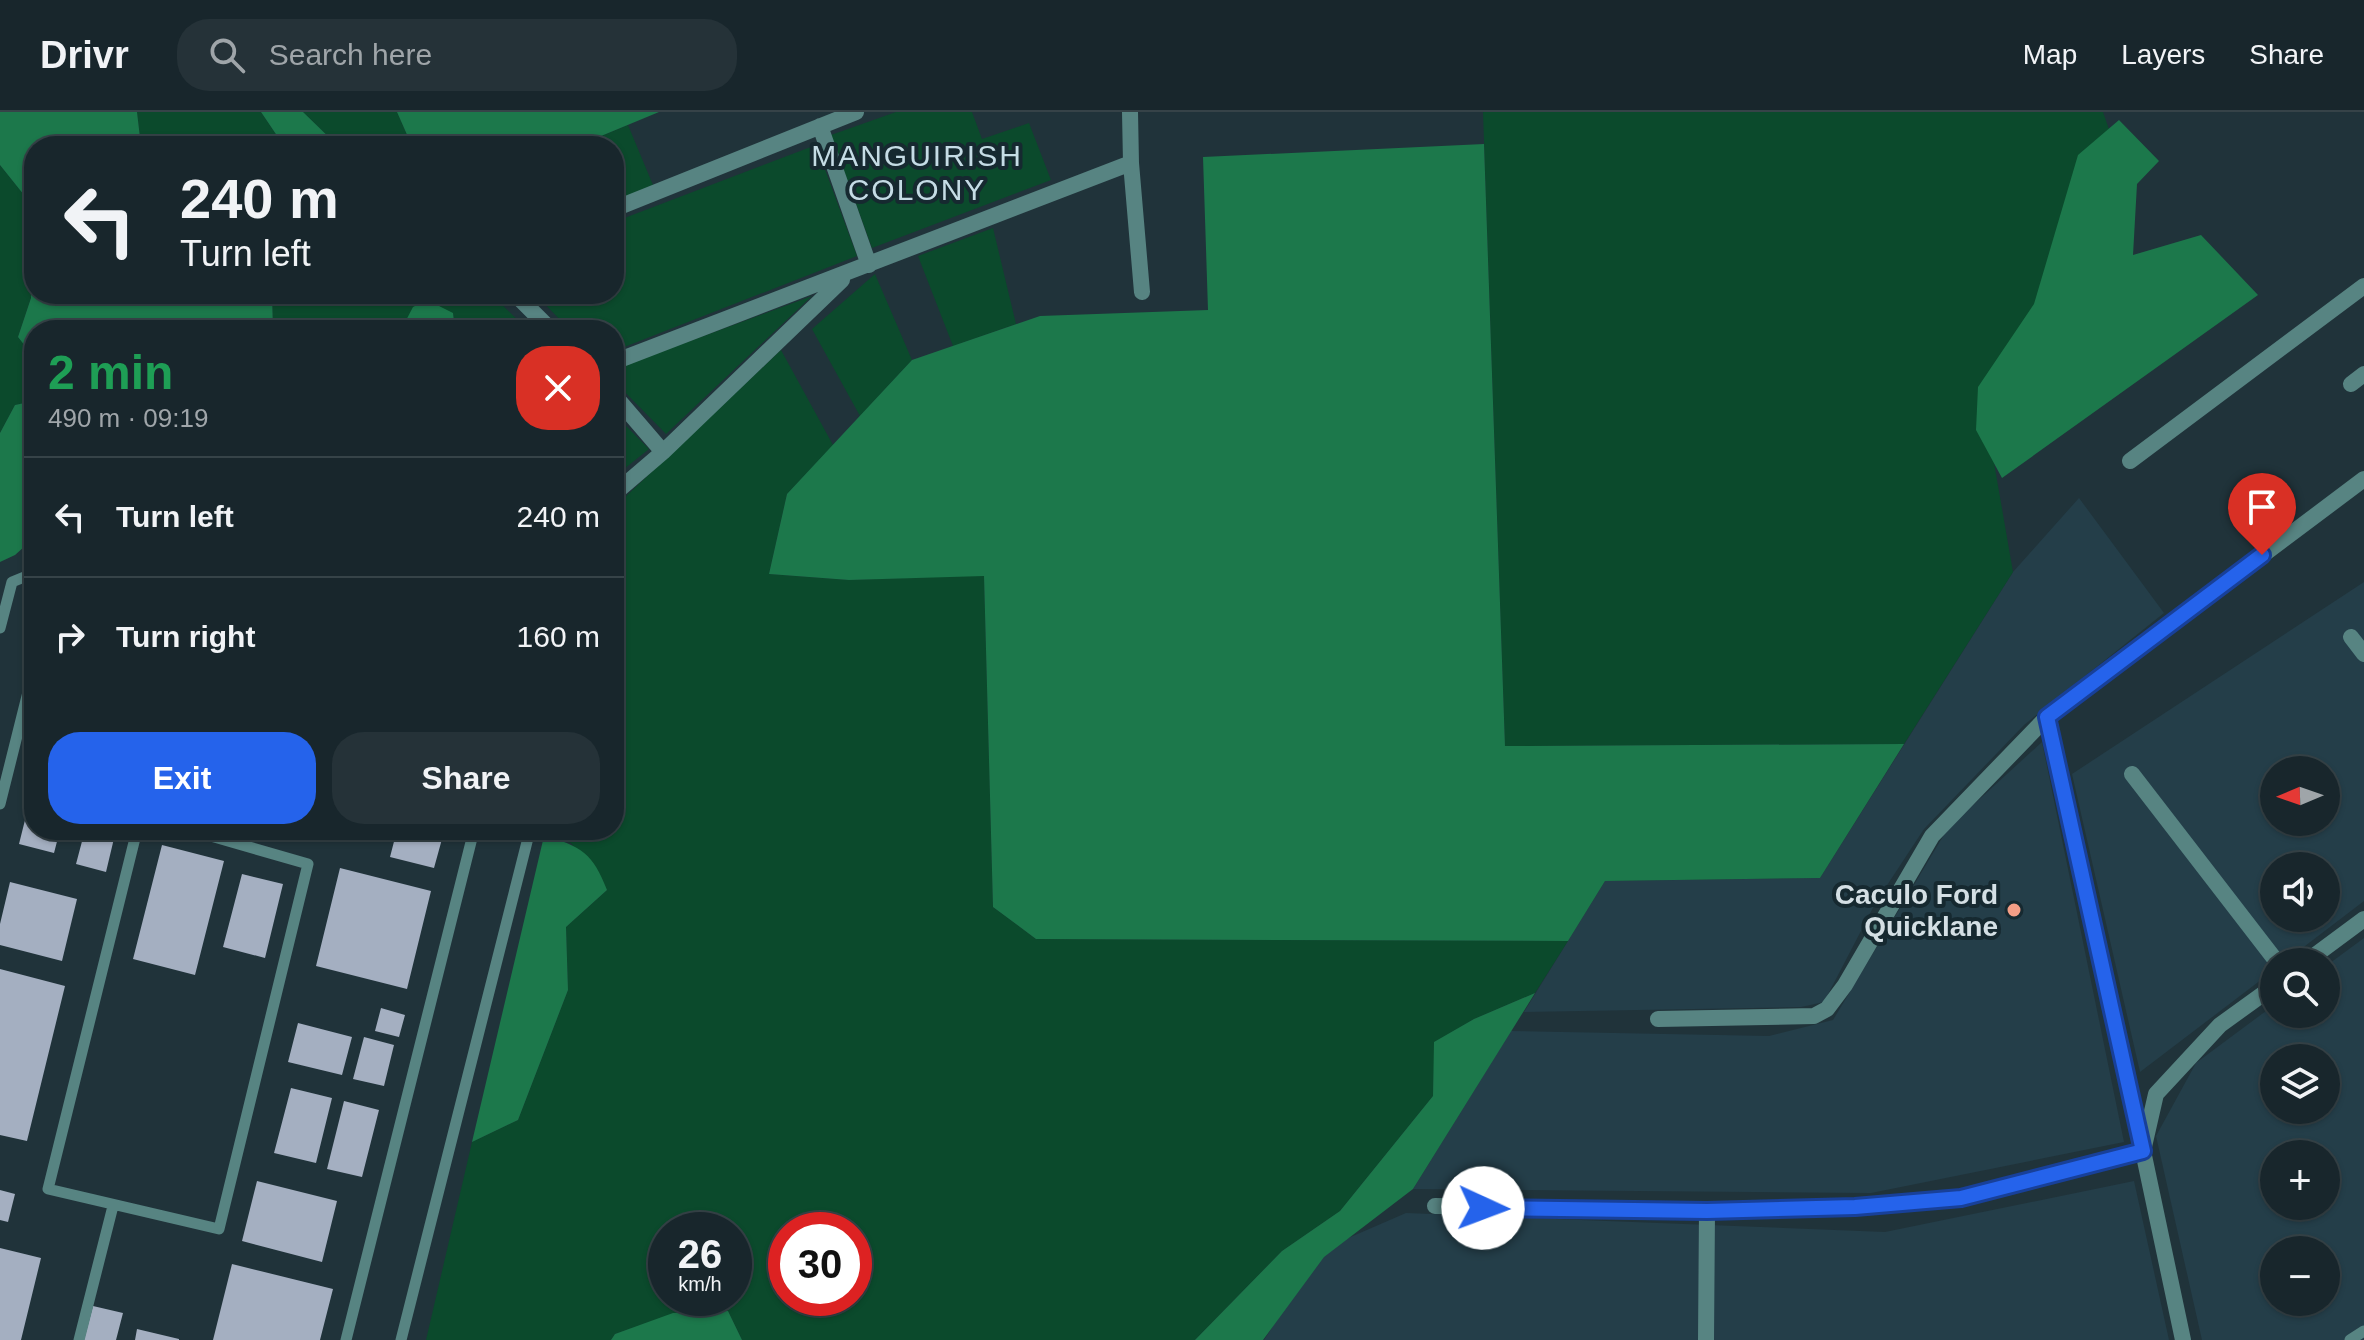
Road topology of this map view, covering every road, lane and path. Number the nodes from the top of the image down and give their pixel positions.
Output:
1 (856, 112) edge
2 (1130, 112) edge
3 (820, 126) junction
4 (1131, 163) junction
5 (624, 205) edge
6 (869, 265) junction
7 (849, 274) junction
8 (2364, 286) edge
9 (1142, 292) dead end
10 (525, 304) edge
11 (541, 320) edge
12 (624, 358) edge
13 (624, 407) edge
14 (663, 452) junction
15 (2130, 461) dead end
16 (2364, 479) edge
17 (624, 485) edge
18 (24, 577) edge
19 (0, 628) edge
20 (2351, 637) dead end
21 (2364, 654) edge
22 (24, 708) edge
23 (2047, 717) junction
24 (2132, 774) dead end
25 (0, 804) edge
26 (135, 840) edge
27 (225, 840) edge
28 (471, 840) edge
29 (527, 840) edge
30 (2364, 919) edge
31 (2266, 948) edge
32 (2325, 948) edge
33 (2260, 996) edge
34 (1658, 1019) dead end
35 (2143, 1151) junction
36 (113, 1206) junction
37 (1435, 1206) dead end
38 (1707, 1211) junction
39 (2364, 1331) edge
40 (79, 1340) edge
41 (346, 1340) edge
42 (401, 1340) edge
43 (1706, 1340) edge
44 (2183, 1340) edge
45 (2350, 1340) edge

1 - 3 street
2 - 4 street
3 - 5 street
3 - 6 street
4 - 6 street
4 - 9 street
6 - 7 street
7 - 12 street
7 - 14 street
8 - 15 street
10 - 11 street
13 - 14 street
14 - 17 street
16 - 23 street
18 - 19 lane
20 - 21 street
22 - 25 lane
23 - 34 street
23 - 35 street
24 - 31 street
26 - 36 lane
27 - 36 lane
28 - 41 lane
29 - 42 lane
30 - 32 street
33 - 35 street
35 - 38 street
35 - 44 street
36 - 40 lane
37 - 38 street
38 - 43 street
39 - 45 lane

